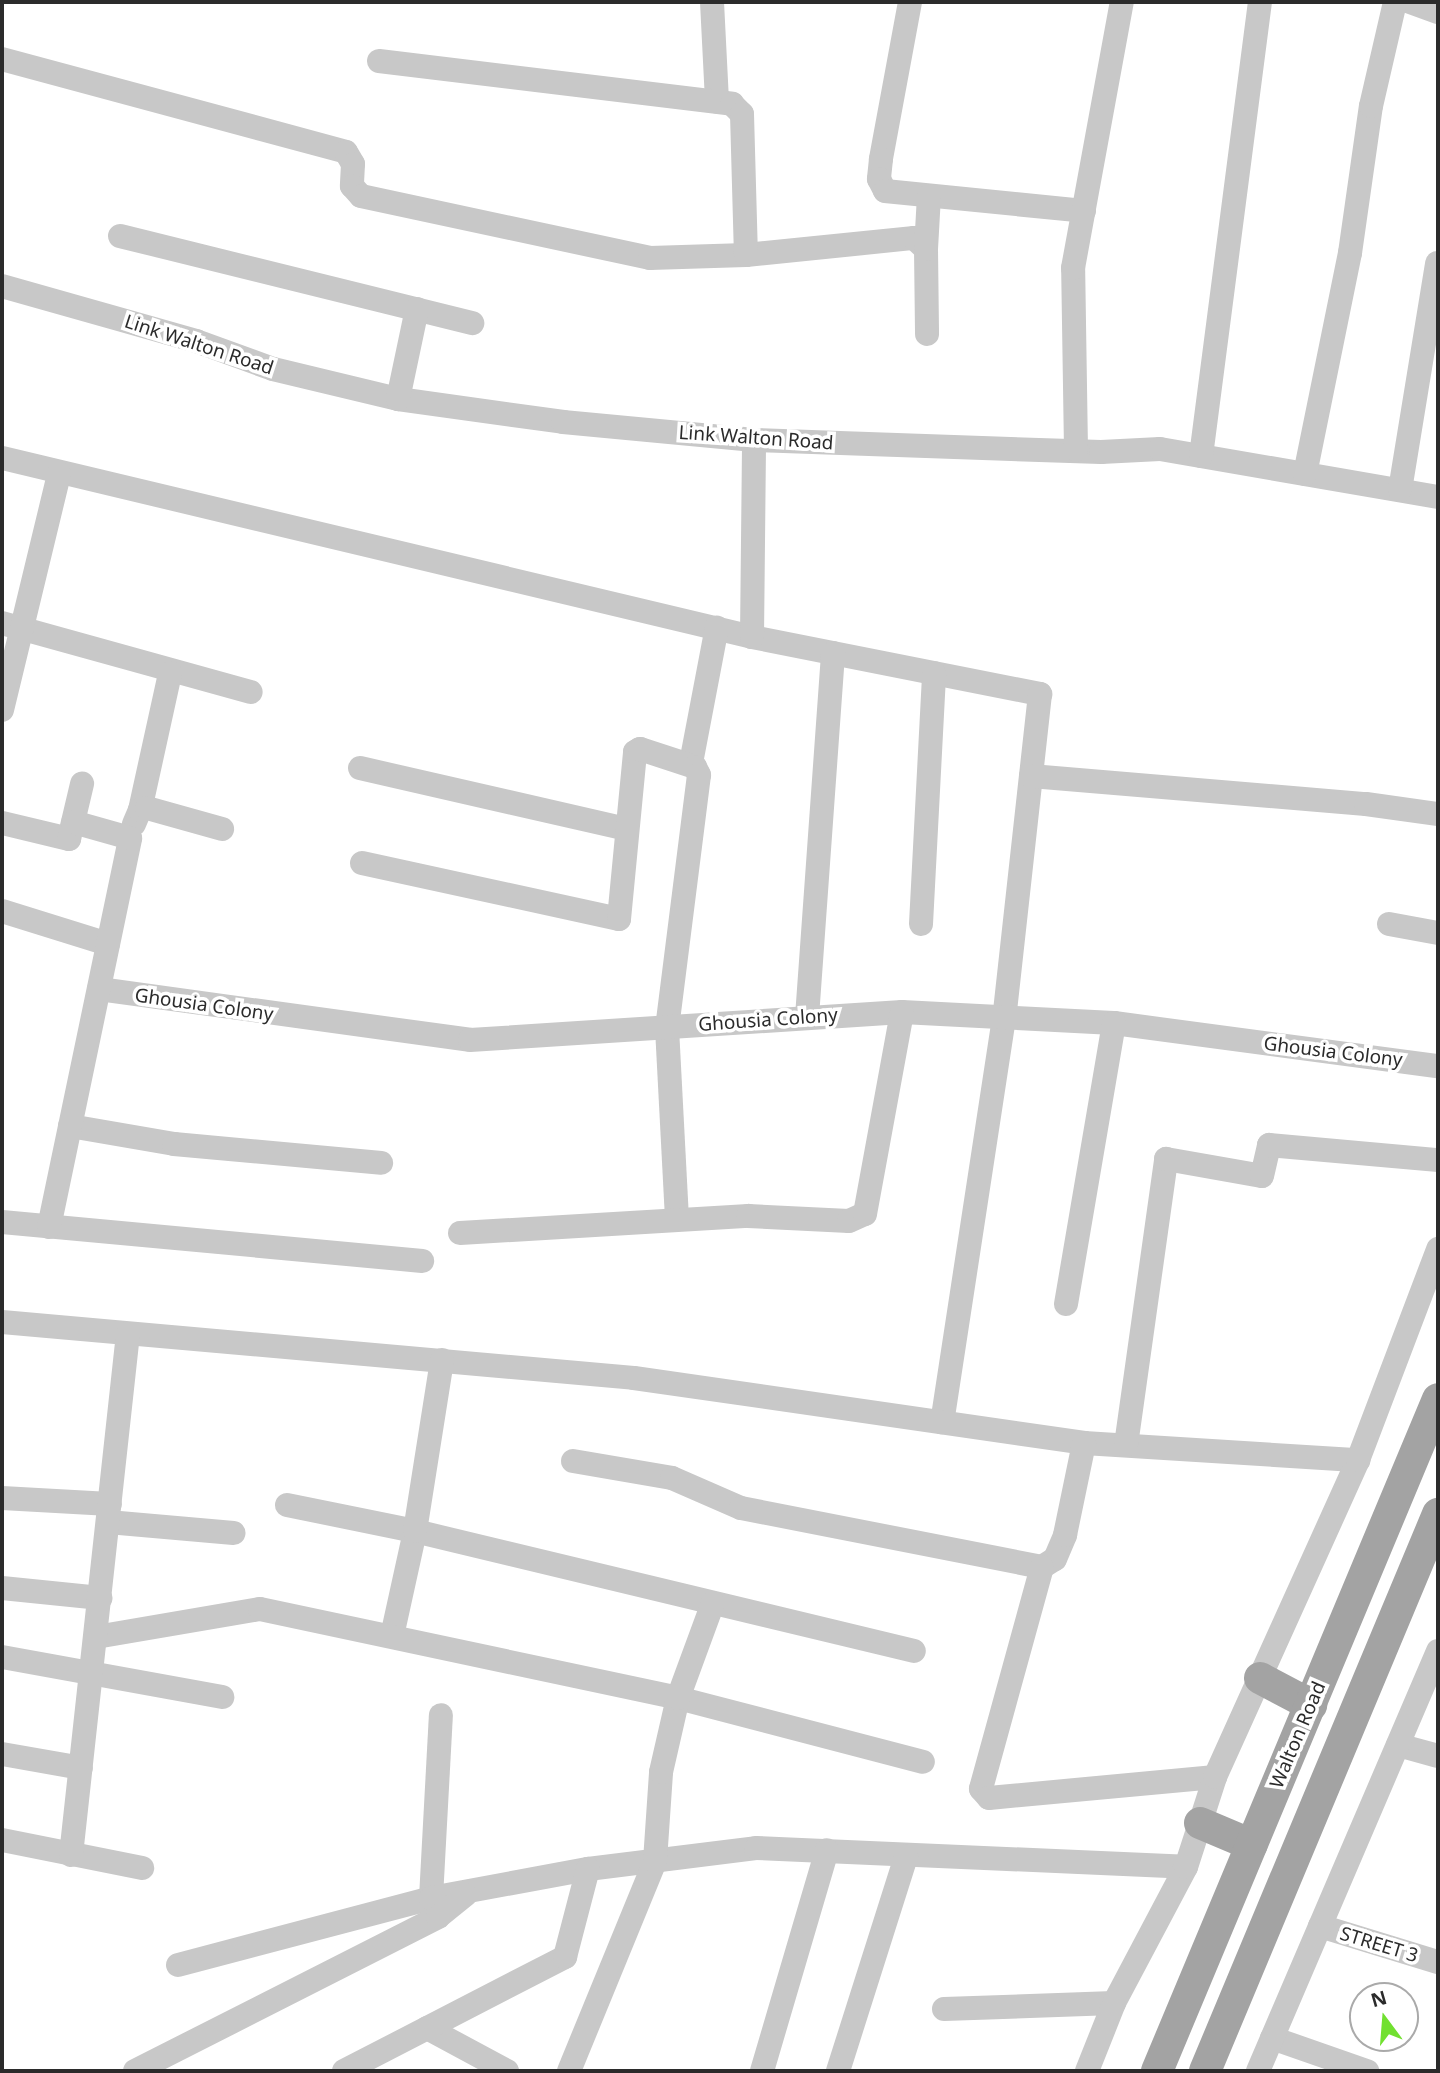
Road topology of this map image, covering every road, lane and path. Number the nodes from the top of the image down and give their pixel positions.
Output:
1 (712, 2) edge
2 (911, 2) edge
3 (1122, 2) edge
4 (1260, 2) edge
5 (1395, 2) edge
6 (1410, 2) edge
7 (1438, 12) edge
8 (2, 59) edge
9 (379, 61) dead end
10 (717, 102) junction
11 (929, 195) junction
12 (1084, 211) junction
13 (120, 236) dead end
14 (926, 249) junction
15 (746, 255) junction
16 (1437, 263) edge
17 (2, 286) edge
18 (417, 309) junction
19 (472, 323) dead end
20 (927, 334) dead end
21 (398, 399) junction
22 (754, 440) junction
23 (1076, 450) junction
24 (1201, 456) junction
25 (2, 458) edge
26 (59, 474) junction
27 (1305, 474) junction
28 (1400, 490) junction
29 (1438, 497) edge
30 (13, 626) edge
31 (717, 627) junction
32 (752, 637) junction
33 (833, 653) junction
34 (170, 673) junction
35 (934, 673) junction
36 (251, 692) dead end
37 (2, 710) edge
38 (691, 763) junction
39 (360, 768) dead end
40 (1031, 776) junction
41 (82, 785) dead end
42 (140, 810) junction
43 (1438, 814) edge
44 (73, 822) junction
45 (2, 823) edge
46 (222, 829) dead end
47 (627, 829) junction
48 (130, 838) junction
49 (362, 863) dead end
50 (2, 911) edge
51 (921, 924) dead end
52 (1389, 924) dead end
53 (1438, 933) edge
54 (108, 944) junction
55 (99, 989) junction
56 (902, 1012) junction
57 (807, 1017) junction
58 (1004, 1018) junction
59 (1114, 1023) junction
60 (667, 1028) junction
61 (1438, 1066) edge
62 (70, 1126) junction
63 (1438, 1160) edge
64 (381, 1163) dead end
65 (677, 1219) junction
66 (2, 1222) edge
67 (50, 1227) junction
68 (460, 1233) dead end
69 (1438, 1249) edge
70 (422, 1261) dead end
71 (1066, 1304) dead end
72 (2, 1322) edge
73 (128, 1334) junction
74 (442, 1360) junction
75 (1438, 1399) edge
76 (942, 1422) junction
77 (1084, 1443) junction
78 (1126, 1445) junction
79 (573, 1461) dead end
80 (1358, 1461) junction
81 (2, 1498) edge
82 (286, 1505) dead end
83 (109, 1513) junction
84 (1438, 1514) edge
85 (415, 1531) junction
86 (234, 1534) dead end
87 (1042, 1566) junction
88 (2, 1588) edge
89 (100, 1598) junction
90 (713, 1603) junction
91 (392, 1636) junction
92 (96, 1637) junction
93 (914, 1651) dead end
94 (2, 1657) edge
95 (1435, 1666) edge
96 (92, 1673) junction
97 (1260, 1678) junction
98 (222, 1696) dead end
99 (678, 1698) junction
100 (1311, 1705) junction
101 (441, 1715) dead end
102 (1398, 1745) junction
103 (2, 1754) edge
104 (1438, 1756) edge
105 (923, 1762) dead end
106 (81, 1768) junction
107 (1215, 1777) junction
108 (1200, 1823) junction
109 (2, 1840) edge
110 (1252, 1845) junction
111 (827, 1850) junction
112 (71, 1855) junction
113 (906, 1856) junction
114 (655, 1861) junction
115 (1186, 1867) junction
116 (142, 1868) dead end
117 (588, 1869) junction
118 (469, 1892) junction
119 (431, 1899) junction
120 (1320, 1926) junction
121 (1438, 1962) edge
122 (178, 1965) dead end
123 (1114, 2003) junction
124 (944, 2009) dead end
125 (427, 2028) junction
126 (1272, 2038) junction
127 (135, 2071) edge
128 (344, 2071) edge
129 (507, 2071) edge
130 (569, 2071) edge
131 (762, 2071) edge
132 (838, 2071) edge
133 (1087, 2071) edge
134 (1157, 2071) edge
135 (1205, 2071) edge
136 (1258, 2071) edge
137 (1367, 2071) edge

1 - 10 street
2 - 11 street
3 - 12 street
4 - 24 street
5 - 27 street
6 - 7 street
8 - 15 street
9 - 10 street
10 - 15 street
11 - 12 street
11 - 14 street
12 - 23 street
13 - 18 street
14 - 15 street
14 - 20 street
16 - 28 street
17 - 21 street, Link Walton Road
18 - 19 street
18 - 21 street
21 - 22 street, Link Walton Road
22 - 23 street, Link Walton Road
22 - 32 street
23 - 24 street, Link Walton Road
24 - 27 street, Link Walton Road
25 - 26 street
26 - 30 street
26 - 31 street
27 - 28 street, Link Walton Road
28 - 29 street, Link Walton Road
30 - 34 street
30 - 37 street
31 - 32 street
31 - 38 street
32 - 33 street
33 - 35 street
33 - 57 street
34 - 36 street
34 - 42 street
35 - 40 street
35 - 51 street
38 - 47 street
38 - 60 street
39 - 47 street
40 - 43 street
40 - 58 street
41 - 44 street
42 - 46 street
42 - 48 street
44 - 45 street
44 - 48 street
47 - 49 street
48 - 54 street
50 - 54 street
52 - 53 street
54 - 55 street
55 - 60 street, Ghousia Colony
55 - 62 street
56 - 57 street, Ghousia Colony
56 - 58 street, Ghousia Colony
56 - 65 street
57 - 60 street, Ghousia Colony
58 - 59 street, Ghousia Colony
58 - 76 street
59 - 61 street, Ghousia Colony
59 - 71 street
60 - 65 street
62 - 64 street
62 - 67 street
63 - 78 street
65 - 68 street
66 - 67 street
67 - 70 street
69 - 80 street
72 - 73 street
73 - 74 street
73 - 83 street
74 - 76 street
74 - 85 street
75 - 100 main road, Walton Road
76 - 77 street
77 - 78 street
77 - 87 street
78 - 80 street
79 - 87 street
80 - 97 street
81 - 83 street
82 - 85 street
83 - 86 street
83 - 89 street
84 - 135 main road
85 - 90 street
85 - 91 street
87 - 107 street
88 - 89 street
89 - 92 street
90 - 93 street
90 - 99 street
91 - 92 street
91 - 99 street
92 - 96 street
94 - 96 street
95 - 102 street
96 - 98 street
96 - 106 street
97 - 100 main road
97 - 107 street
99 - 105 street
99 - 114 street
100 - 110 main road, Walton Road
101 - 119 street
102 - 104 street
102 - 120 street
103 - 106 street
106 - 112 street
107 - 108 street
108 - 110 main road
108 - 115 street
109 - 112 street
110 - 134 main road, Walton Road
111 - 113 street
111 - 114 street
111 - 131 street
112 - 116 street
113 - 115 street
113 - 132 street
114 - 117 street
114 - 130 street
115 - 123 street
117 - 118 street
117 - 125 street
118 - 119 street
118 - 127 street
119 - 122 street
120 - 121 street, STREET 3
120 - 126 street
123 - 124 street
123 - 133 street
125 - 128 street
125 - 129 street
126 - 136 street
126 - 137 street

